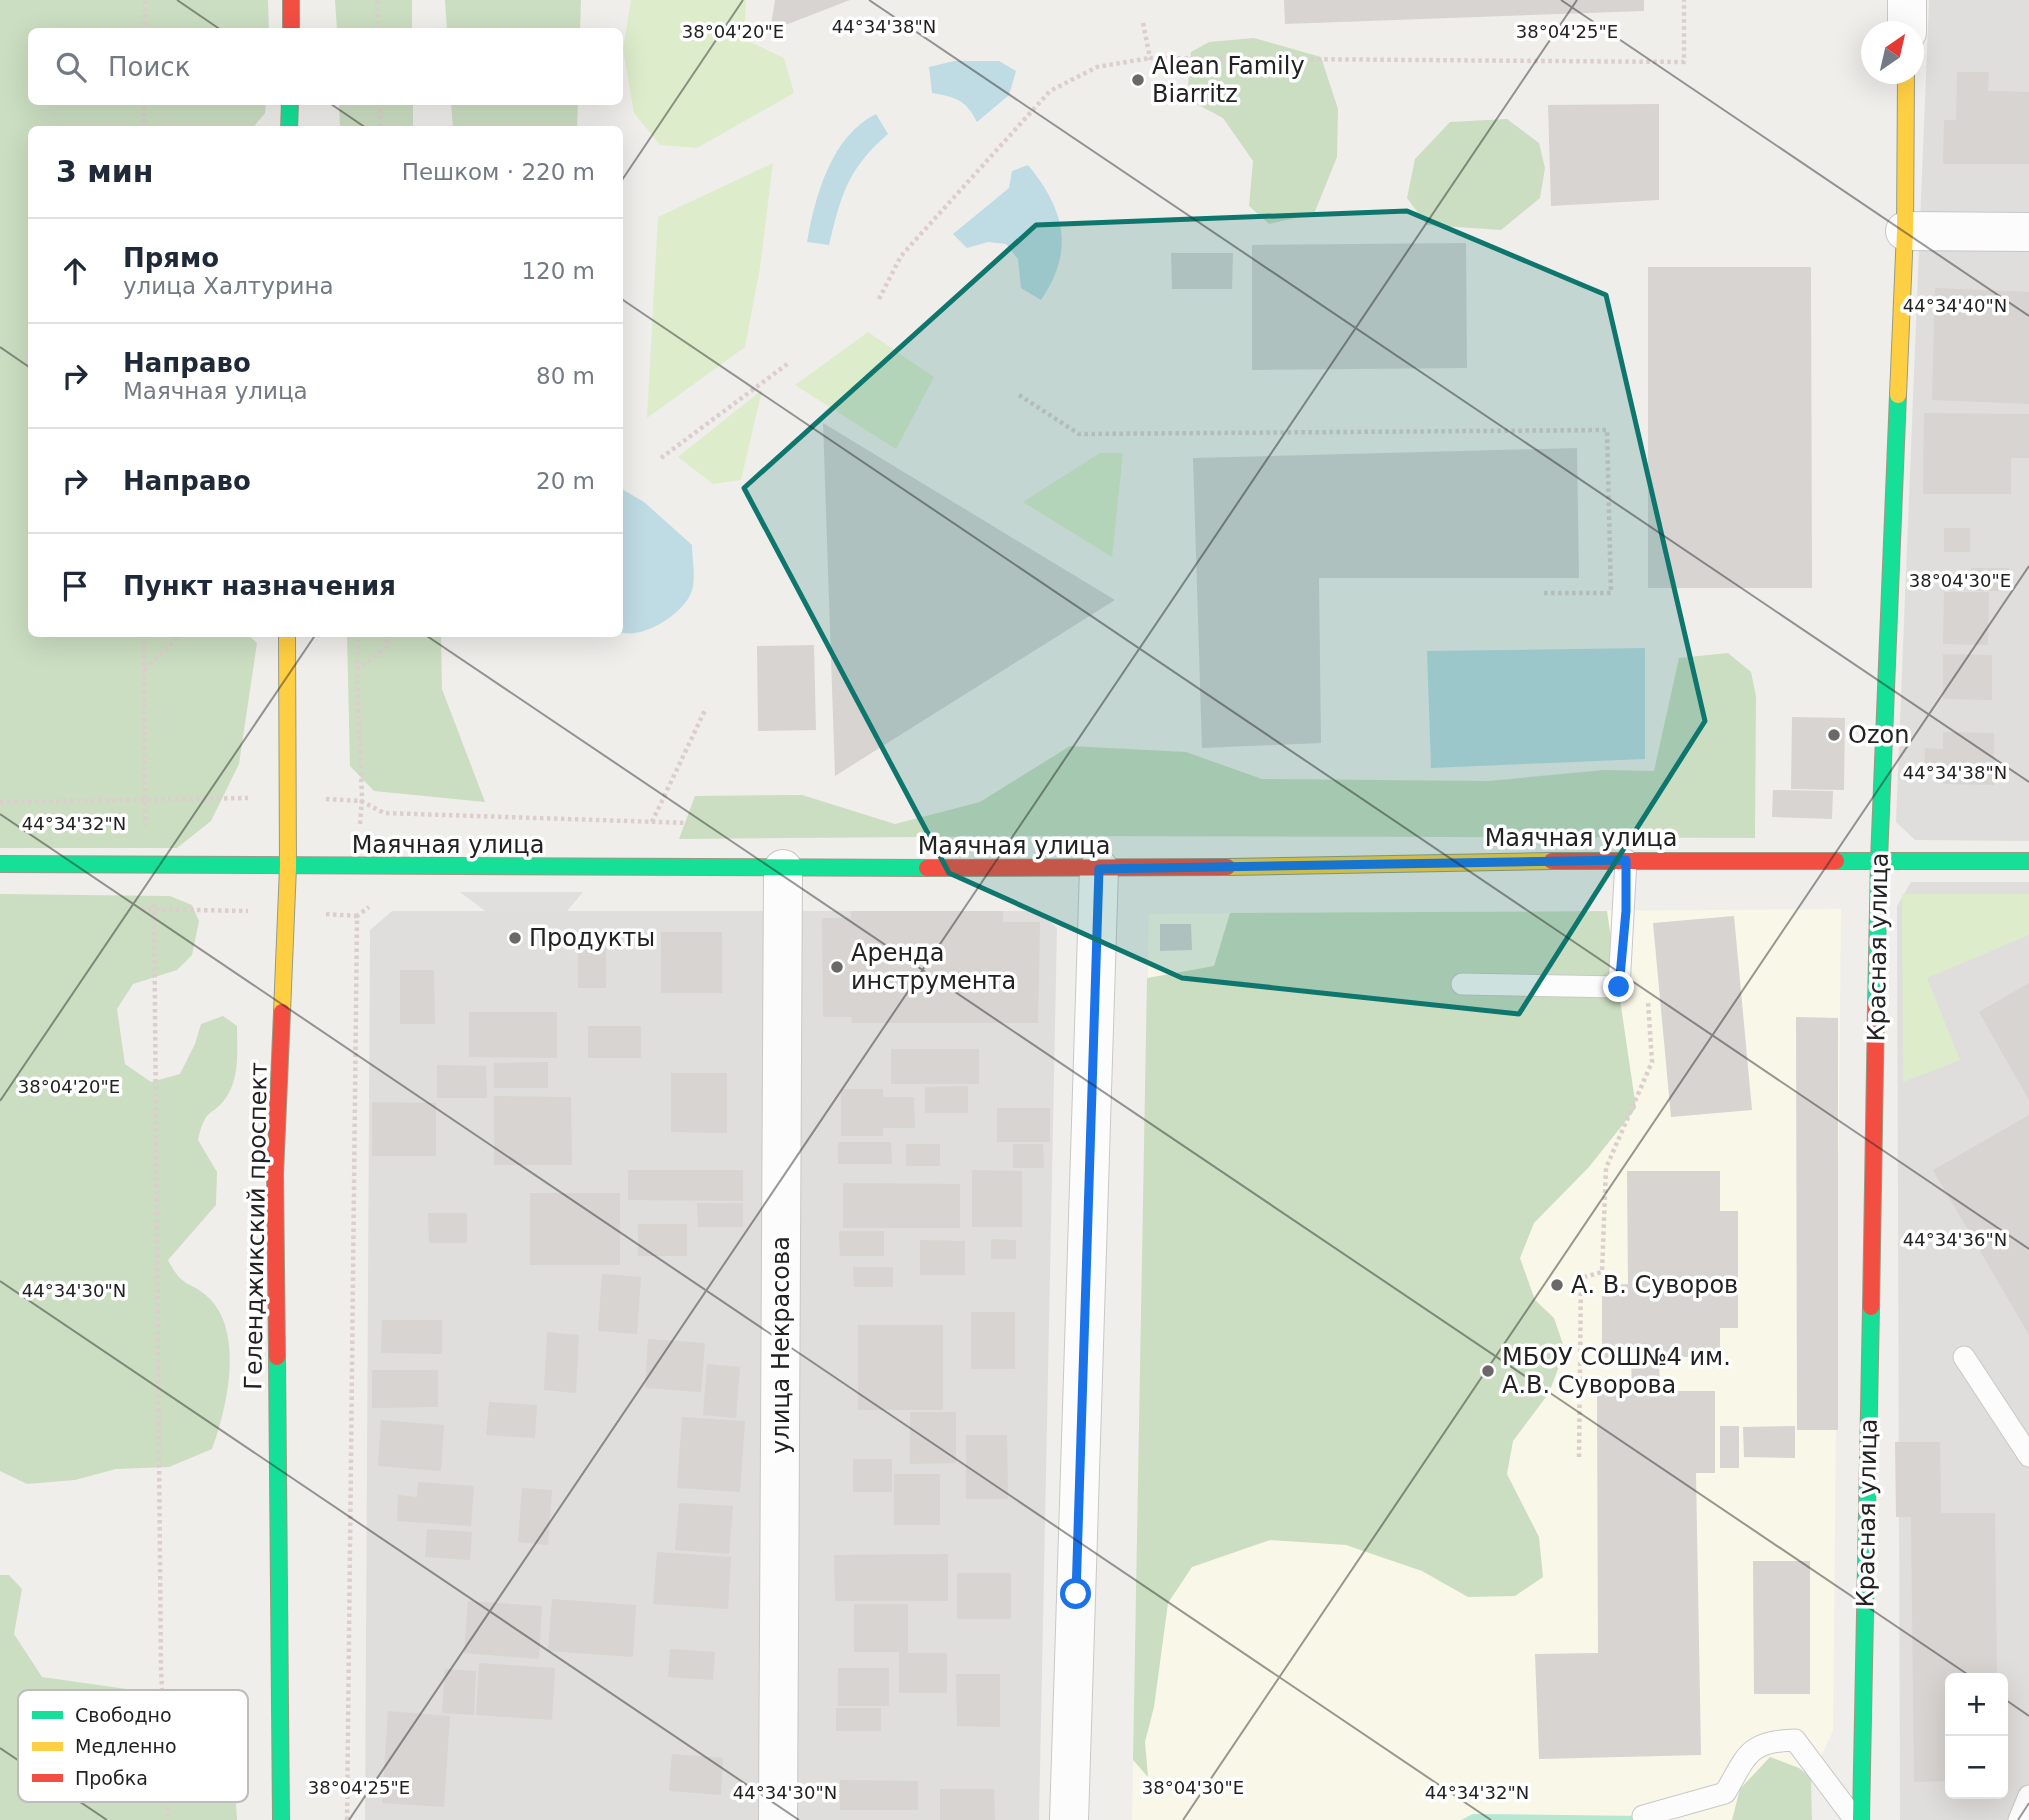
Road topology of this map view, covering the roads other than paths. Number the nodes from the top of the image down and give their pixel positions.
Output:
1 (291, 0) edge
2 (1907, 0) edge
3 (1907, 21) edge
4 (291, 28) edge
5 (1906, 84) edge
6 (290, 105) edge
7 (289, 126) edge
8 (1905, 231) junction
9 (2029, 232) edge
10 (286, 637) edge
11 (1626, 860) junction
12 (1879, 860) junction
13 (2029, 861) edge
14 (0, 864) edge
15 (288, 867) junction
16 (783, 869) junction
17 (1099, 869) junction
18 (1462, 984) dead end
19 (1965, 1357) dead end
20 (2029, 1456) edge
21 (2029, 1796) edge
22 (1643, 1816) dead end
23 (281, 1820) edge
24 (778, 1820) edge
25 (1069, 1820) edge
26 (1855, 1820) edge
27 (1861, 1820) edge
28 (2020, 1820) edge

1 - 4 street
2 - 3 street
5 - 8 street, Красная улица
6 - 7 street
8 - 9 street
8 - 12 street, Красная улица
10 - 15 street, Геленджикский проспект
11 - 12 street, Маячная улица
11 - 17 street, Маячная улица
11 - 18 lane
12 - 13 street, Маячная улица
12 - 27 street, Красная улица
14 - 15 street, Маячная улица
15 - 16 street, Маячная улица
15 - 23 street, Геленджикский проспект
16 - 17 street, Маячная улица
16 - 24 street, улица Некрасова
17 - 25 street
19 - 20 lane
21 - 28 lane
22 - 26 lane

